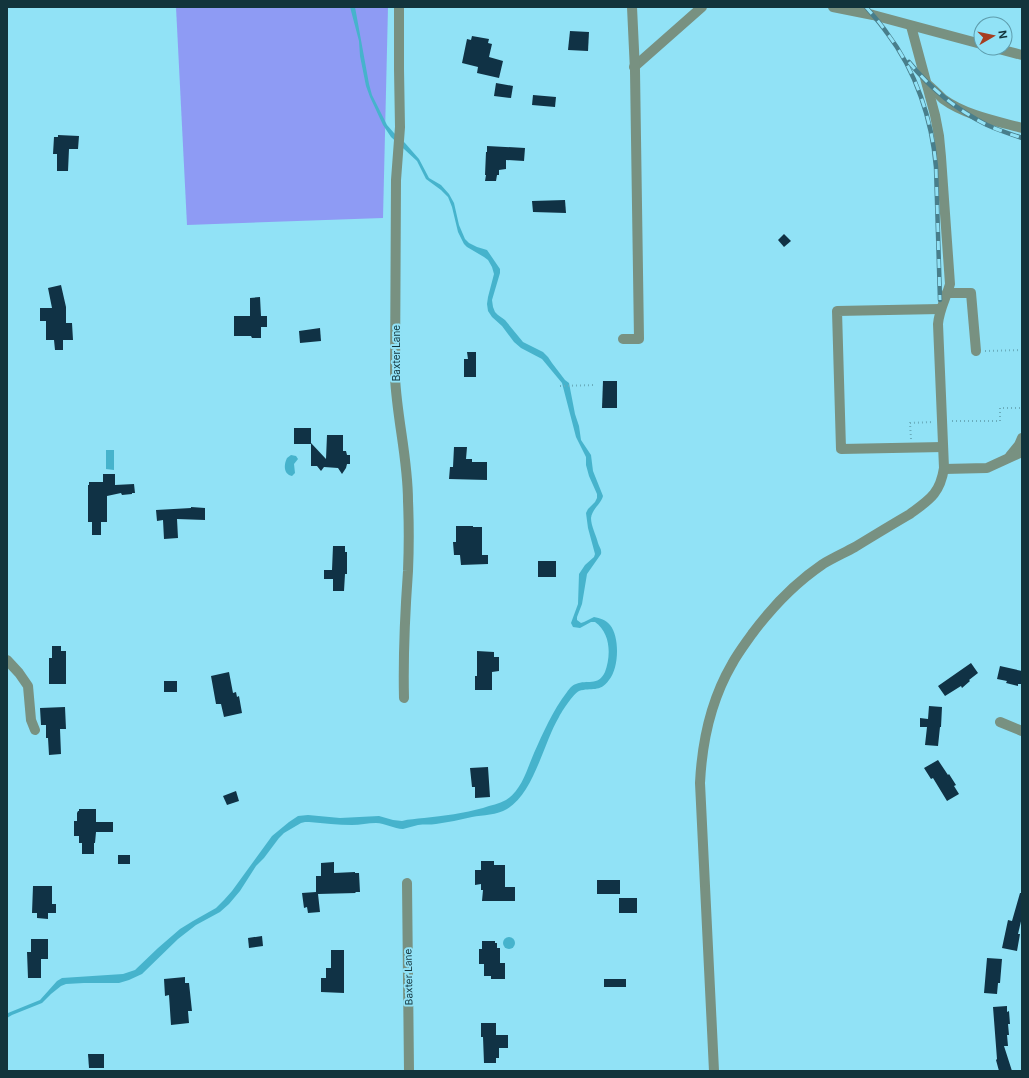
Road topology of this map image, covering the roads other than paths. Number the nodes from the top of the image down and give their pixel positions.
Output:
1 (399, 7) edge
2 (632, 7) edge
3 (702, 7) edge
4 (833, 7) edge
5 (911, 26) junction
6 (973, 42) edge
7 (634, 66) junction
8 (927, 84) junction
9 (1022, 128) edge
10 (948, 293) junction
11 (940, 309) junction
12 (623, 339) dead end
13 (976, 351) road end
14 (1022, 438) edge
15 (943, 447) junction
16 (1022, 452) edge
17 (1008, 458) junction
18 (944, 470) junction
19 (7, 660) edge
20 (404, 698) dead end
21 (1000, 722) dead end
22 (35, 730) dead end
23 (1022, 731) edge
24 (406, 883) dead end
25 (409, 1071) edge
26 (714, 1071) edge

1 - 20 street, Baxter Lane
2 - 7 street
3 - 7 street
4 - 5 street
5 - 6 street
5 - 8 street
7 - 12 street
8 - 9 street
8 - 10 street
10 - 11 street
10 - 13 street
11 - 15 street
11 - 15 street
14 - 17 street
15 - 18 street
16 - 17 street
17 - 18 street
18 - 26 street
19 - 22 street
21 - 23 street
24 - 25 street, Baxter Lane

